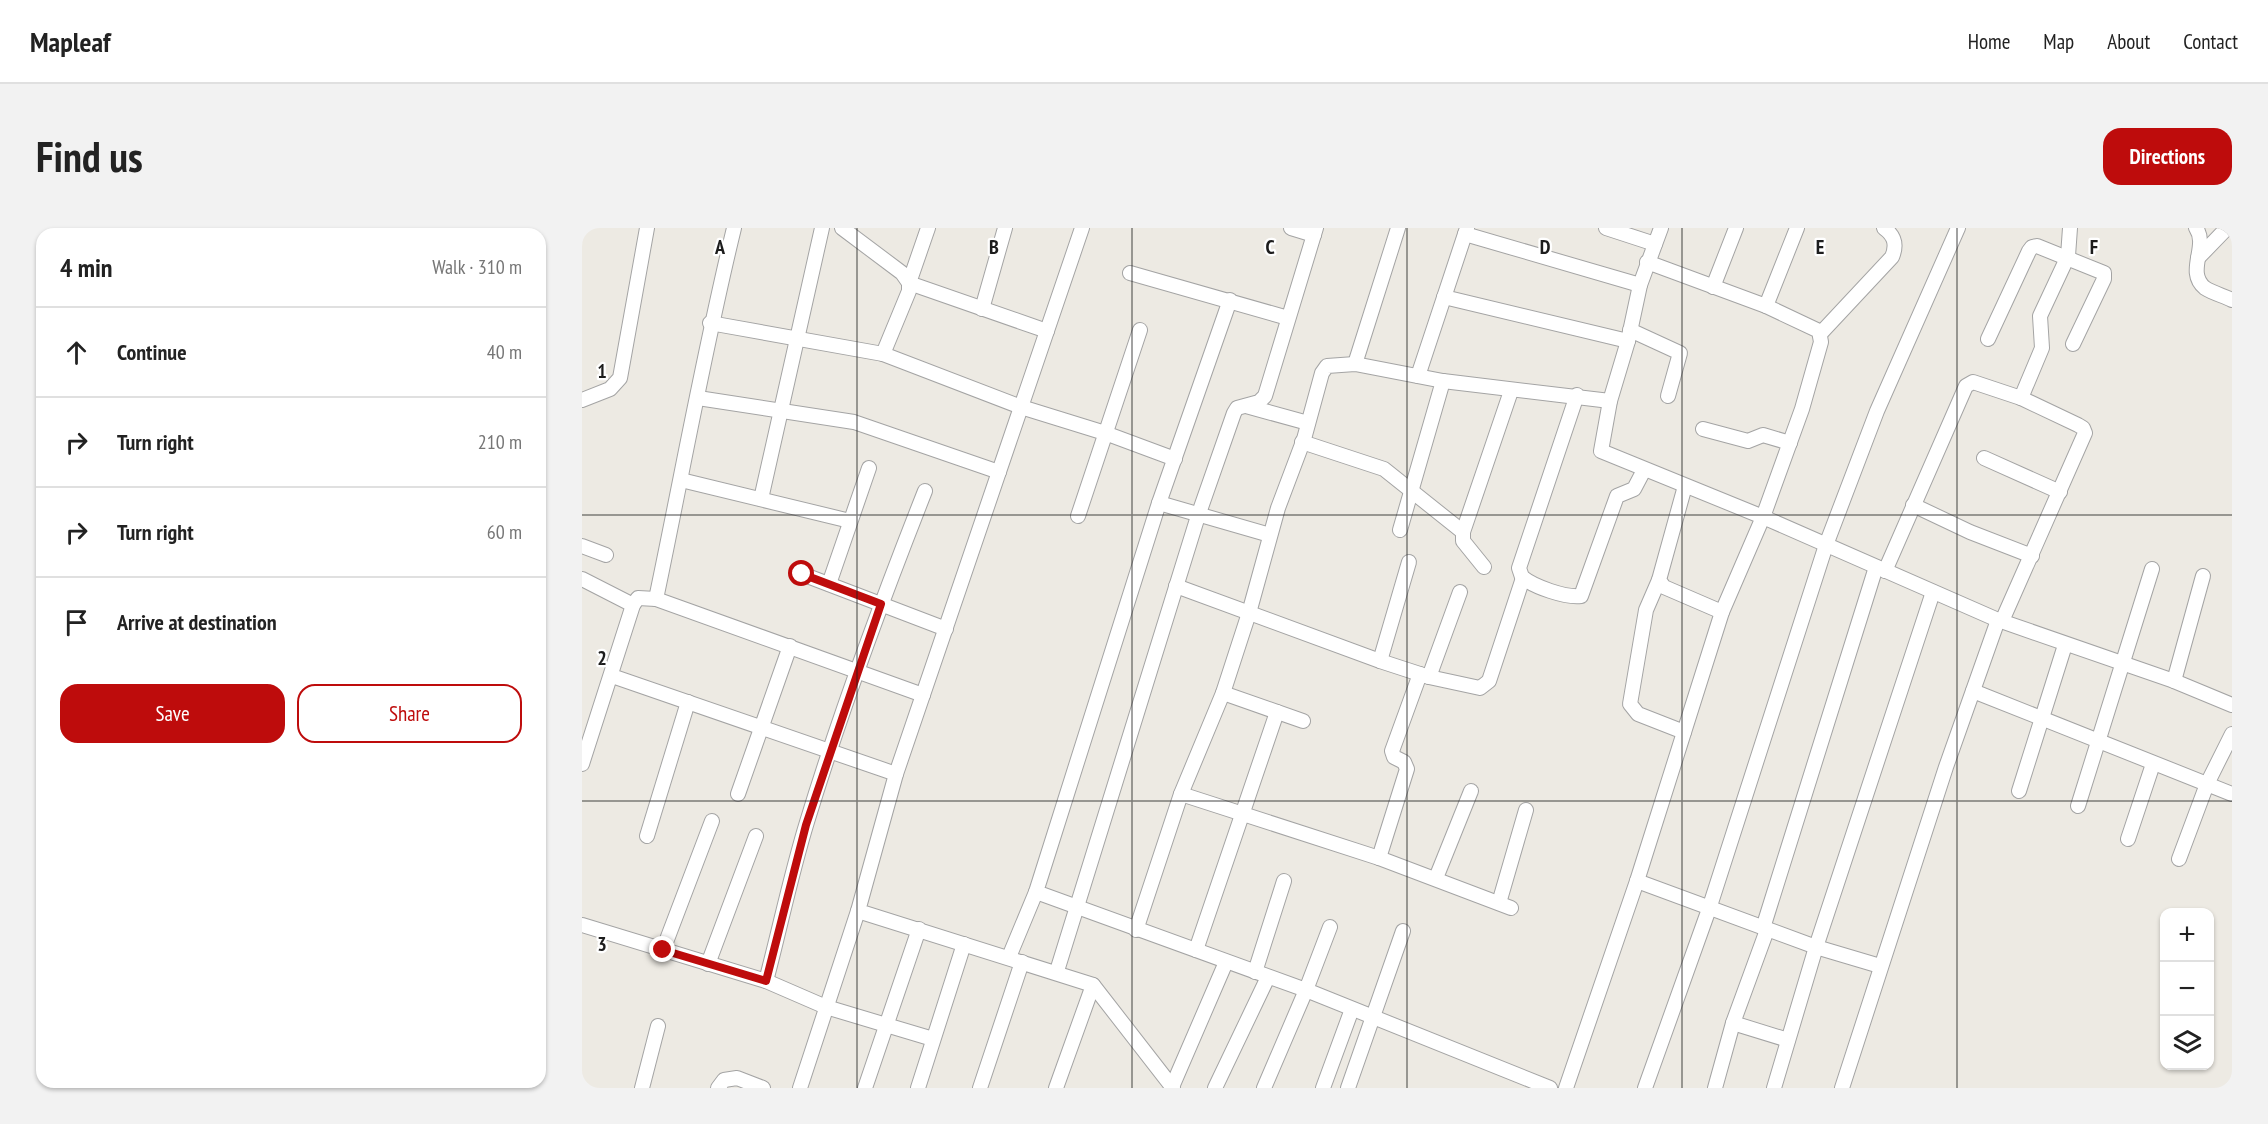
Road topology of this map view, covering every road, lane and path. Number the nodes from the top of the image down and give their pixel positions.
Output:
1 (646, 228) edge
2 (734, 228) edge
3 (822, 228) edge
4 (842, 228) edge
5 (928, 228) edge
6 (1005, 228) edge
7 (1082, 228) edge
8 (1291, 228) edge
9 (1398, 228) edge
10 (1606, 228) edge
11 (1661, 228) edge
12 (1736, 228) edge
13 (1797, 228) edge
14 (1884, 228) edge
15 (1958, 228) edge
16 (2070, 228) edge
17 (2196, 228) edge
18 (2227, 228) edge
19 (1466, 231) edge
20 (1315, 232) edge
21 (1655, 243) junction
22 (2068, 256) junction
23 (2198, 258) junction
24 (1647, 262) junction
25 (1130, 273) dead end
26 (909, 283) junction
27 (1640, 285) junction
28 (1713, 287) junction
29 (1444, 297) junction
30 (1230, 300) junction
31 (2232, 300) edge
32 (1766, 306) junction
33 (982, 309) junction
34 (1288, 318) junction
35 (710, 323) junction
36 (1140, 330) dead end
37 (1047, 331) junction
38 (1820, 334) junction
39 (1629, 336) junction
40 (797, 339) junction
41 (1988, 339) dead end
42 (2073, 344) dead end
43 (883, 354) junction
44 (1355, 364) junction
45 (1418, 376) junction
46 (1443, 381) junction
47 (1511, 391) junction
48 (1577, 395) junction
49 (1668, 396) dead end
50 (698, 398) junction
51 (2021, 398) junction
52 (582, 400) edge
53 (1610, 401) junction
54 (1244, 406) junction
55 (1021, 407) junction
56 (781, 411) junction
57 (1308, 423) junction
58 (1703, 429) dead end
59 (1105, 433) junction
60 (1302, 442) junction
61 (1790, 443) junction
62 (1984, 458) dead end
63 (1175, 459) junction
64 (869, 468) dead end
65 (1644, 470) junction
66 (999, 472) junction
67 (681, 480) junction
68 (1685, 486) junction
69 (925, 491) dead end
70 (1411, 491) junction
71 (2060, 492) junction
72 (761, 499) junction
73 (1159, 503) junction
74 (1913, 505) junction
75 (1078, 516) dead end
76 (1198, 516) junction
77 (1763, 517) junction
78 (850, 521) junction
79 (1400, 530) dead end
80 (1463, 532) junction
81 (1270, 535) junction
82 (1826, 545) junction
83 (582, 546) edge
84 (606, 555) dead end
85 (2032, 556) junction
86 (1409, 562) dead end
87 (1484, 567) dead end
88 (1880, 569) junction
89 (2152, 569) dead end
90 (802, 574) dead end
91 (2203, 576) dead end
92 (1524, 578) junction
93 (582, 579) edge
94 (1659, 580) junction
95 (829, 584) junction
96 (1176, 586) junction
97 (1460, 592) dead end
98 (1933, 592) junction
99 (656, 599) junction
100 (881, 604) junction
101 (633, 605) junction
102 (1722, 612) junction
103 (1249, 613) junction
104 (2000, 621) junction
105 (946, 629) junction
106 (2065, 645) junction
107 (790, 646) junction
108 (1380, 661) junction
109 (2122, 663) junction
110 (857, 670) junction
111 (612, 676) junction
112 (1425, 676) junction
113 (2174, 681) junction
114 (1973, 692) junction
115 (1223, 693) junction
116 (923, 695) junction
117 (688, 702) junction
118 (2232, 705) edge
119 (1277, 712) junction
120 (2040, 718) junction
121 (1303, 721) dead end
122 (762, 726) junction
123 (1684, 732) junction
124 (2232, 734) edge
125 (2098, 741) junction
126 (829, 752) junction
127 (582, 764) edge
128 (2154, 764) junction
129 (896, 774) junction
130 (2207, 784) junction
131 (1471, 791) dead end
132 (2019, 791) dead end
133 (738, 794) dead end
134 (1181, 794) junction
135 (2232, 794) edge
136 (2078, 806) dead end
137 (1526, 810) dead end
138 (1240, 815) junction
139 (712, 821) dead end
140 (756, 836) dead end
141 (647, 837) dead end
142 (2128, 839) dead end
143 (1379, 858) junction
144 (2179, 859) dead end
145 (1436, 878) junction
146 (1284, 881) dead end
147 (1637, 881) junction
148 (1036, 892) junction
149 (1078, 906) junction
150 (1709, 909) junction
151 (858, 911) junction
152 (582, 925) edge
153 (1330, 927) dead end
154 (919, 929) junction
155 (1765, 929) junction
156 (1136, 930) junction
157 (1403, 931) dead end
158 (964, 944) junction
159 (1816, 947) junction
160 (663, 950) junction
161 (1196, 950) junction
162 (1015, 960) junction
163 (1226, 962) junction
164 (708, 964) junction
165 (1880, 966) junction
166 (1057, 971) junction
167 (1261, 974) junction
168 (766, 981) junction
169 (1093, 985) junction
170 (1306, 990) junction
171 (826, 1007) junction
172 (1352, 1009) junction
173 (1373, 1017) junction
174 (1732, 1023) junction
175 (886, 1025) junction
176 (658, 1026) dead end
177 (933, 1039) junction
178 (1788, 1040) junction
179 (1172, 1087) edge
180 (642, 1088) edge
181 (718, 1088) edge
182 (763, 1088) edge
183 (800, 1088) edge
184 (866, 1088) edge
185 (918, 1088) edge
186 (980, 1088) edge
187 (1056, 1088) edge
188 (1215, 1088) edge
189 (1264, 1088) edge
190 (1323, 1088) edge
191 (1348, 1088) edge
192 (1550, 1088) edge
193 (1566, 1088) edge
194 (1646, 1088) edge
195 (1715, 1088) edge
196 (1774, 1088) edge
197 (1842, 1088) edge

1 - 52 street
2 - 35 street
3 - 40 street
4 - 26 street
5 - 26 street
6 - 33 street
7 - 37 street
8 - 20 street
9 - 44 street
10 - 21 street
11 - 21 street
12 - 28 street
13 - 32 street
14 - 38 street
15 - 82 street
16 - 22 street
17 - 23 street
18 - 23 street
19 - 27 street
19 - 29 street
20 - 34 street
21 - 24 street
22 - 41 street
22 - 42 street
22 - 51 street
23 - 31 street
24 - 27 street
24 - 28 street
25 - 30 street
26 - 33 street
26 - 43 street
27 - 39 street
28 - 32 street
29 - 39 street
29 - 45 street
30 - 34 street
30 - 63 street
32 - 38 street
33 - 37 street
34 - 54 street
35 - 40 street
35 - 50 street
36 - 59 street
37 - 55 street
38 - 61 street
39 - 49 street
39 - 53 street
40 - 43 street
40 - 56 street
43 - 55 street
44 - 45 street
44 - 57 street
45 - 46 street
46 - 47 street
46 - 70 street
47 - 48 street
47 - 80 street
48 - 53 street
48 - 92 street
50 - 56 street
50 - 67 street
51 - 71 street
51 - 74 street
53 - 65 street
54 - 57 street
54 - 76 street
55 - 59 street
55 - 66 street
56 - 66 street
56 - 72 street
57 - 60 street
58 - 61 street
59 - 63 street
59 - 75 street
60 - 70 street
60 - 81 street
61 - 77 street
62 - 71 street
63 - 73 street
64 - 78 street
65 - 68 street
65 - 92 street
66 - 105 street
67 - 72 street
67 - 99 street
68 - 77 street
68 - 94 street
69 - 100 street
70 - 79 street
70 - 80 street
71 - 85 street
72 - 78 street
73 - 76 street
73 - 148 street
74 - 85 street
74 - 88 street
76 - 81 street
76 - 96 street
77 - 82 street
77 - 102 street
78 - 95 street
80 - 87 street
81 - 103 street
82 - 88 street
82 - 150 street
83 - 84 street
85 - 104 street
86 - 108 street
88 - 98 street
88 - 155 street
89 - 109 street
90 - 95 street
91 - 113 street
92 - 112 street
93 - 101 street
94 - 102 street
94 - 123 street
95 - 100 street
96 - 103 street
96 - 149 street
97 - 112 street
98 - 104 street
98 - 159 street
99 - 101 street
99 - 107 street
100 - 105 street
100 - 110 street
101 - 111 street
102 - 123 street
103 - 108 street
103 - 115 street
104 - 106 street
104 - 114 street
105 - 116 street
106 - 109 street
106 - 120 street
107 - 110 street
107 - 122 street
108 - 112 street
109 - 113 street
109 - 125 street
110 - 116 street
110 - 126 street
111 - 117 street
111 - 127 street
112 - 143 street
113 - 118 street
114 - 120 street
114 - 165 street
115 - 119 street
115 - 134 street
116 - 129 street
117 - 122 street
117 - 141 street
119 - 121 street
119 - 138 street
120 - 125 street
120 - 132 street
122 - 126 street
122 - 133 street
123 - 147 street
124 - 130 street
125 - 128 street
125 - 136 street
126 - 129 street
126 - 168 street
128 - 130 street
128 - 142 street
129 - 151 street
130 - 135 street
130 - 144 street
131 - 145 street
134 - 138 street
134 - 156 street
137 - 145 street
138 - 143 street
138 - 161 street
139 - 160 street
140 - 164 street
143 - 145 street
146 - 167 street
147 - 150 street
147 - 193 street
148 - 149 street
148 - 162 street
149 - 156 street
149 - 166 street
150 - 155 street
150 - 194 street
151 - 154 street
151 - 171 street
152 - 160 street
153 - 170 street
154 - 158 street
154 - 175 street
155 - 159 street
155 - 174 street
156 - 161 street
157 - 173 street
158 - 162 street
158 - 177 street
159 - 165 street
159 - 178 street
160 - 164 street
161 - 163 street
162 - 166 street
162 - 186 street
163 - 167 street
163 - 179 street
164 - 168 street
165 - 197 street
166 - 169 street
167 - 170 street
167 - 188 street
168 - 171 street
169 - 179 street
169 - 187 street
170 - 172 street
170 - 189 street
171 - 175 street
171 - 183 street
172 - 173 street
172 - 190 street
173 - 191 street
173 - 192 street
174 - 178 street
174 - 195 street
175 - 177 street
175 - 184 street
176 - 180 street
177 - 185 street
178 - 196 street
181 - 182 street

